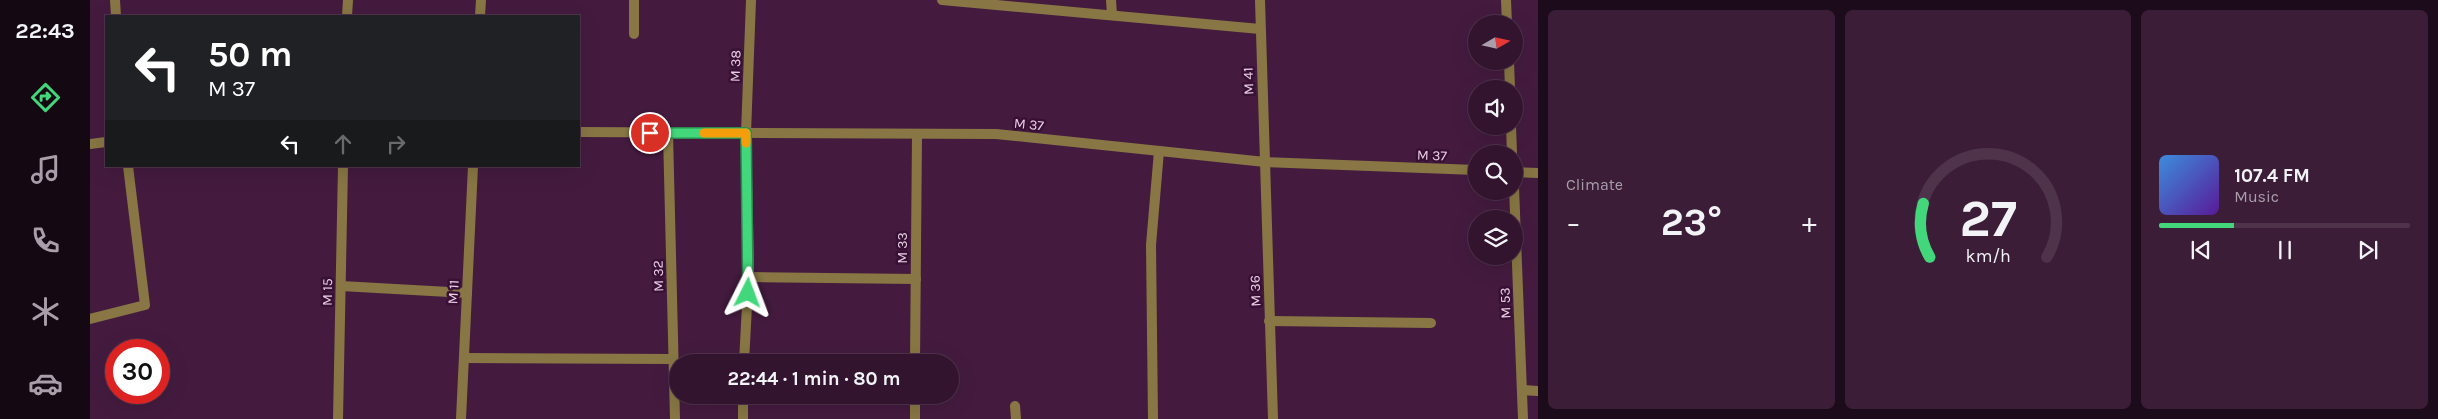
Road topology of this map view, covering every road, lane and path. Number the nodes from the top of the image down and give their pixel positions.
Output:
1 (115, 0) edge
2 (348, 0) edge
3 (481, 0) edge
4 (634, 0) edge
5 (751, 0) edge
6 (943, 0) edge
7 (1112, 0) edge
8 (1260, 0) edge
9 (1506, 0) edge
10 (116, 15) edge
11 (347, 15) edge
12 (480, 15) edge
13 (1112, 15) junction
14 (1507, 15) edge
15 (1260, 29) junction
16 (634, 34) dead end
17 (580, 132) edge
18 (668, 133) junction
19 (746, 133) junction
20 (917, 134) junction
21 (105, 142) edge
22 (90, 144) edge
23 (1159, 151) junction
24 (1265, 162) junction
25 (128, 167) edge
26 (343, 167) edge
27 (473, 167) edge
28 (1468, 170) edge
29 (1523, 172) edge
30 (1538, 173) edge
31 (1515, 200) edge
32 (749, 277) junction
33 (916, 279) junction
34 (341, 286) junction
35 (467, 293) junction
36 (90, 320) edge
37 (1269, 321) junction
38 (1431, 323) dead end
39 (673, 354) edge
40 (744, 354) edge
41 (915, 354) edge
42 (464, 358) junction
43 (669, 359) edge
44 (1522, 390) junction
45 (1538, 391) edge
46 (674, 404) edge
47 (743, 404) edge
48 (915, 404) edge
49 (1015, 406) dead end
50 (338, 419) edge
51 (461, 419) edge
52 (675, 419) edge
53 (743, 419) edge
54 (915, 419) edge
55 (1016, 419) edge
56 (1153, 419) edge
57 (1272, 419) edge
58 (1523, 419) edge

1 - 10 street
2 - 11 street
3 - 12 street
4 - 16 street
5 - 19 street, M 38
6 - 13 street
7 - 13 street
8 - 15 street, M 41
9 - 14 street
13 - 15 street
15 - 24 street, M 41
17 - 18 street, M 37
18 - 19 street, M 37
18 - 39 street, M 32
19 - 20 street, M 37
19 - 32 street, M 38
20 - 23 street, M 37
20 - 33 street, M 33
21 - 22 street
23 - 24 street, M 37
23 - 56 street
24 - 28 street, M 37
24 - 37 street, M 36
25 - 36 street
26 - 34 street, M 15
27 - 35 street, M 11
29 - 30 street
31 - 44 street, M 53
32 - 33 street
32 - 40 street, M 38
33 - 41 street, M 33
34 - 35 street
34 - 50 street, M 15
35 - 42 street, M 11
37 - 38 street
37 - 57 street, M 36
42 - 43 street
42 - 51 street, M 11
44 - 45 street
44 - 58 street, M 53
46 - 52 street, M 32
47 - 53 street
48 - 54 street
49 - 55 street

